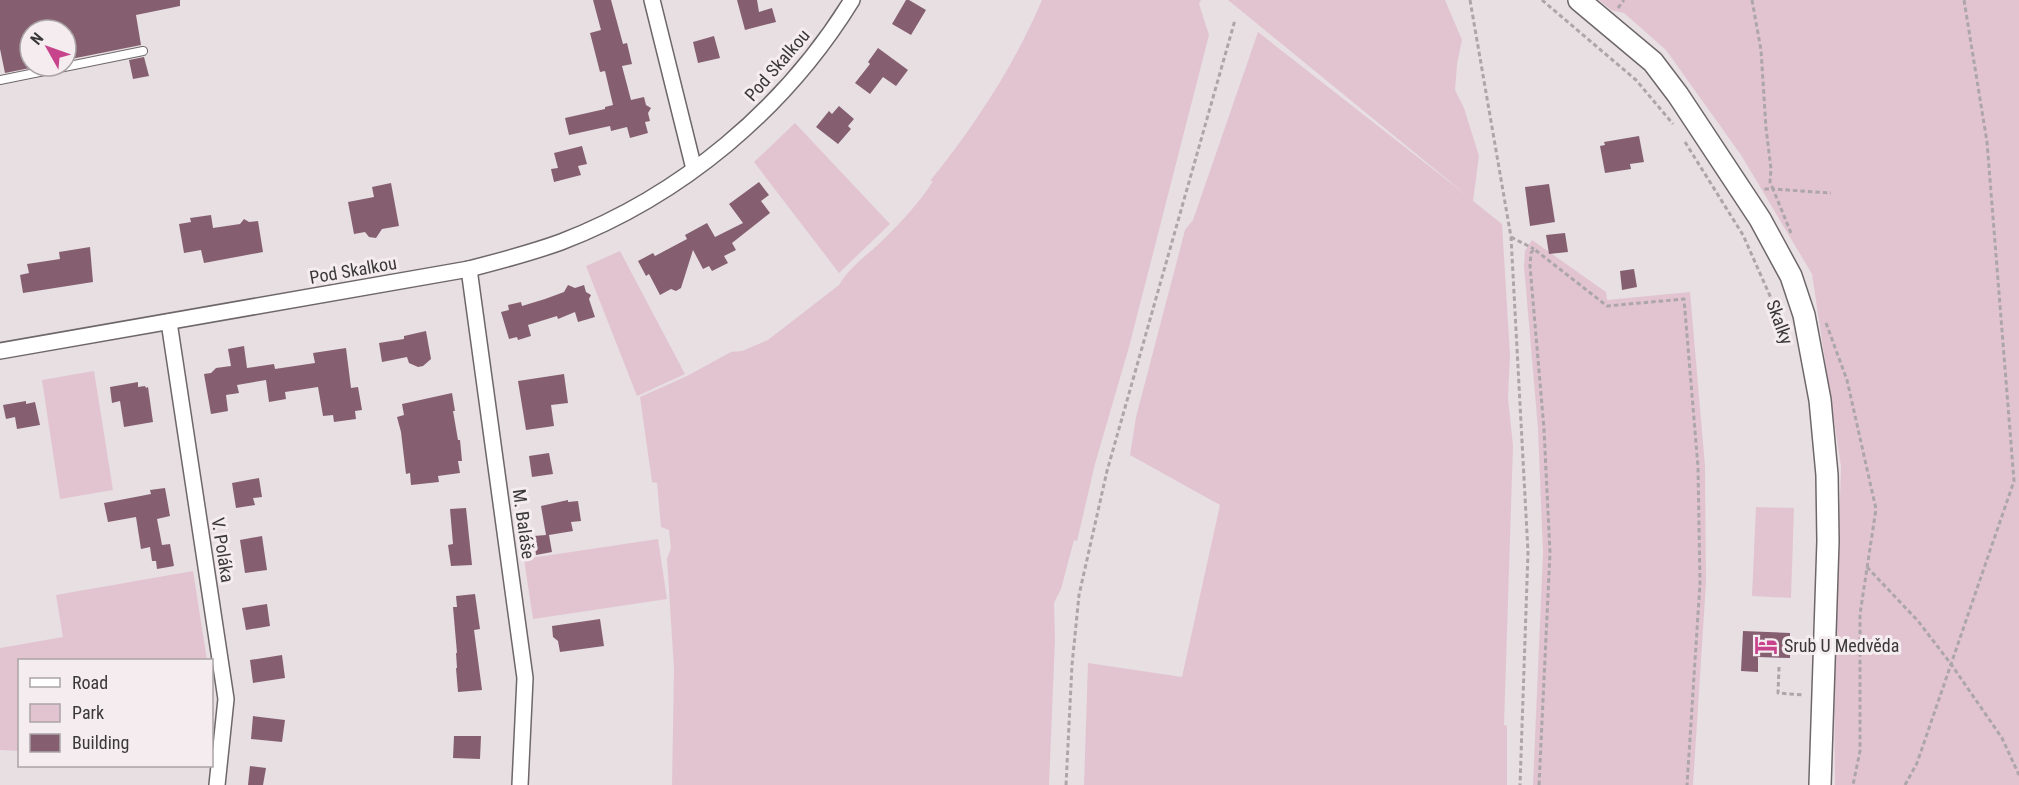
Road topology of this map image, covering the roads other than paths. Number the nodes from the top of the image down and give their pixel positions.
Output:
1 (652, 0) edge
2 (852, 0) edge
3 (1579, 0) edge
4 (143, 51) dead end
5 (0, 80) edge
6 (694, 169) junction
7 (469, 269) junction
8 (169, 322) junction
9 (0, 351) edge
10 (217, 785) edge
11 (520, 785) edge
12 (1820, 785) edge

1 - 6 street
2 - 6 street, Pod Skalkou
3 - 12 street, Skalky
4 - 5 lane
6 - 7 street, Pod Skalkou
7 - 8 street, Pod Skalkou
7 - 11 street, M. Baláše
8 - 9 street, Pod Skalkou
8 - 10 street, V. Poláka

